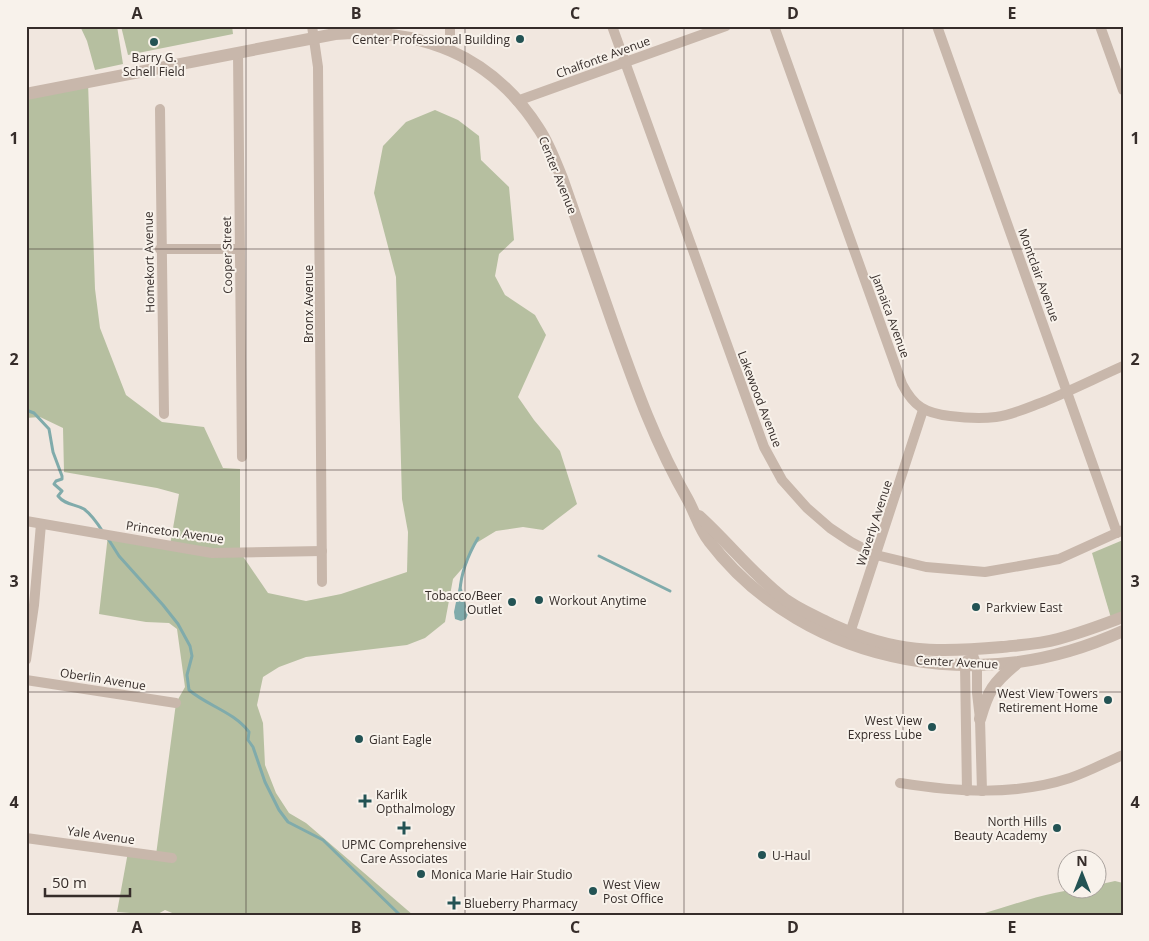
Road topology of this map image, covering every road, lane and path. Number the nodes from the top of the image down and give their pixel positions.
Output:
1 (450, 26) edge
2 (612, 26) edge
3 (726, 26) edge
4 (774, 26) edge
5 (936, 26) edge
6 (1100, 26) edge
7 (313, 33) edge
8 (450, 49) junction
9 (238, 53) junction
10 (624, 62) junction
11 (1123, 90) edge
12 (26, 94) edge
13 (518, 100) junction
14 (160, 109) dead end
15 (160, 249) junction
16 (240, 250) junction
17 (1123, 366) edge
18 (1067, 392) junction
19 (923, 410) junction
20 (164, 414) dead end
21 (242, 457) dead end
22 (26, 521) edge
23 (41, 524) junction
24 (1120, 532) edge
25 (322, 551) junction
26 (876, 555) junction
27 (322, 582) dead end
28 (1123, 617) edge
29 (1123, 631) edge
30 (849, 638) junction
31 (971, 650) junction
32 (26, 660) edge
33 (1016, 664) junction
34 (971, 665) junction
35 (26, 680) edge
36 (176, 702) dead end
37 (980, 719) junction
38 (1123, 755) edge
39 (900, 782) dead end
40 (967, 791) junction
41 (982, 791) junction
42 (26, 838) edge
43 (172, 858) dead end

1 - 8 street
2 - 10 street, Lakewood Avenue
3 - 10 street, Chalfonte Avenue
4 - 19 street, Jamaica Avenue
5 - 18 street, Montclair Avenue
6 - 11 street
7 - 8 street, Center Avenue
7 - 9 street, Center Avenue
7 - 25 street, Bronx Avenue
8 - 13 street, Center Avenue
9 - 12 street, Center Avenue
9 - 16 street, Cooper Street
10 - 13 street, Chalfonte Avenue
10 - 26 street, Lakewood Avenue
13 - 30 street, Center Avenue
14 - 15 street, Homekort Avenue
15 - 16 street
15 - 20 street, Homekort Avenue
16 - 21 street, Cooper Street
17 - 18 street
18 - 19 street
18 - 24 street, Montclair Avenue
19 - 26 street, Waverly Avenue
22 - 23 street, Princeton Avenue
23 - 25 street, Princeton Avenue
23 - 32 street
24 - 26 street, Lakewood Avenue
25 - 27 street, Bronx Avenue
26 - 30 street, Waverly Avenue
28 - 31 street, Center Avenue
29 - 33 street, Center Avenue
30 - 31 street, Center Avenue
30 - 34 street, Center Avenue
31 - 34 street
33 - 34 street, Center Avenue
33 - 37 street
34 - 37 street
34 - 40 street
35 - 36 street, Oberlin Avenue
37 - 41 street
38 - 41 street
39 - 40 street
40 - 41 street
42 - 43 street, Yale Avenue

